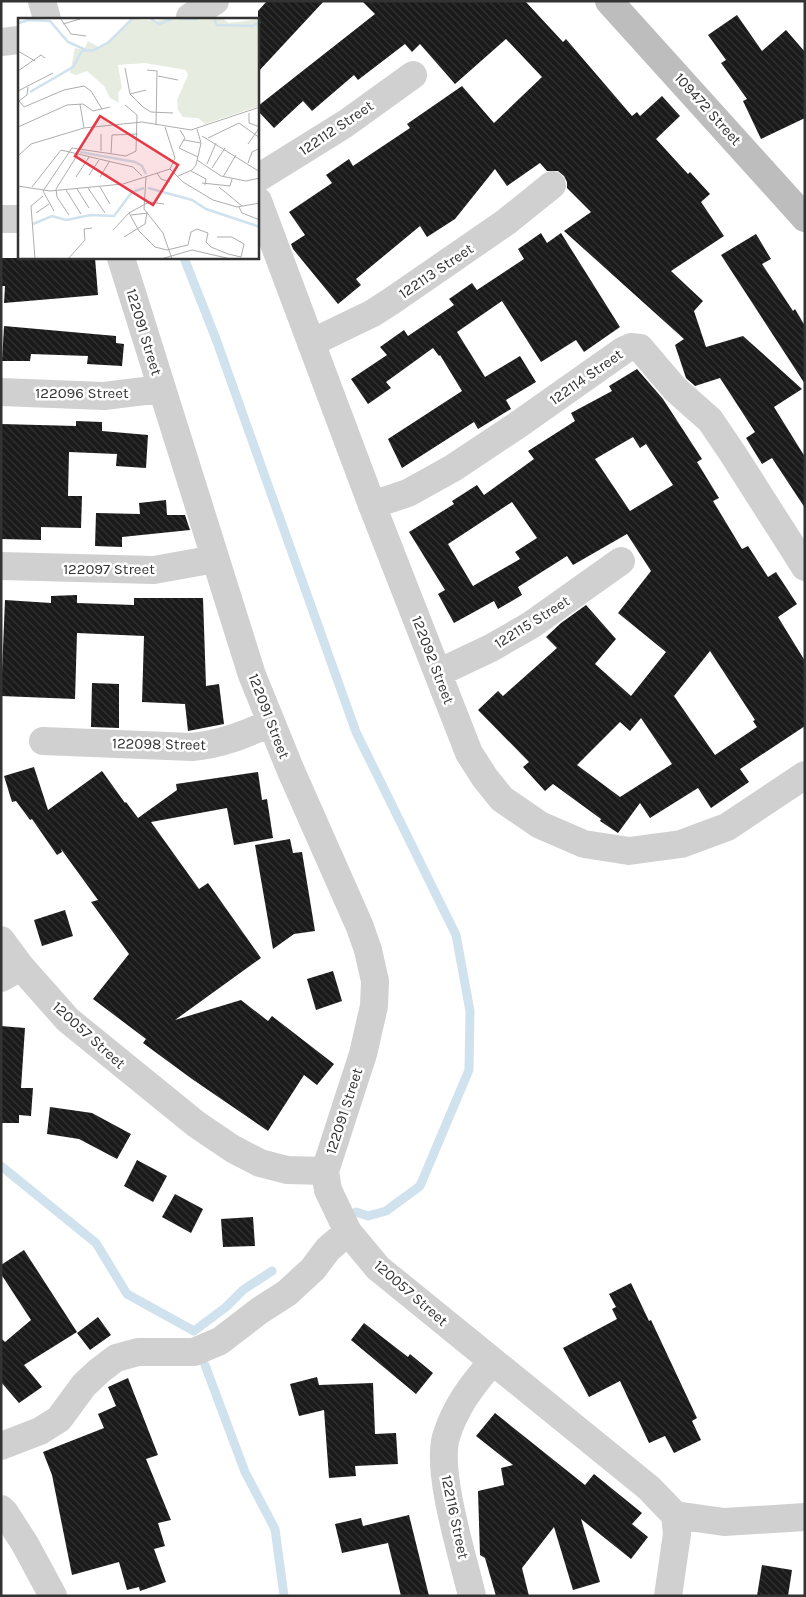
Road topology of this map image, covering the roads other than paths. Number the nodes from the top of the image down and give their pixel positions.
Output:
1 (42, 1) edge
2 (215, 1) edge
3 (609, 1) edge
4 (187, 12) edge
5 (47, 18) edge
6 (18, 40) edge
7 (1, 42) edge
8 (412, 75) dead end
9 (259, 177) edge
10 (552, 185) dead end
11 (259, 204) edge
12 (805, 218) edge
13 (1, 219) edge
14 (18, 219) edge
15 (121, 259) edge
16 (311, 343) junction
17 (162, 389) junction
18 (1, 392) edge
19 (372, 505) junction
20 (215, 558) junction
21 (621, 561) dead end
22 (1, 566) edge
23 (805, 567) edge
24 (438, 673) junction
25 (271, 723) junction
26 (43, 741) dead end
27 (805, 776) edge
28 (1, 940) edge
29 (11, 972) edge
30 (325, 1171) junction
31 (348, 1232) junction
32 (492, 1362) junction
33 (1, 1446) edge
34 (1, 1509) edge
35 (675, 1514) junction
36 (805, 1517) edge
37 (53, 1596) edge
38 (472, 1596) edge
39 (668, 1596) edge

1 - 5 street
2 - 4 street
3 - 12 street, 109472 Street
6 - 7 street
8 - 9 street, 122112 Street
10 - 16 street, 122113 Street
11 - 16 street, 122092 Street
13 - 14 street
15 - 17 street, 122091 Street
16 - 19 street, 122092 Street
17 - 18 street, 122096 Street
17 - 20 street, 122091 Street
19 - 23 street, 122114 Street
19 - 24 street, 122092 Street
20 - 22 street, 122097 Street
20 - 25 street, 122091 Street
21 - 24 street, 122115 Street
24 - 27 street, 122092 Street
25 - 26 street, 122098 Street
25 - 30 street, 122091 Street
28 - 29 street, 120057 Street
29 - 30 street, 120057 Street
30 - 31 street, 120057 Street
31 - 32 street, 120057 Street
31 - 33 street
32 - 35 street, 120057 Street
32 - 38 street, 122116 Street
34 - 37 street
35 - 36 street
35 - 39 street

